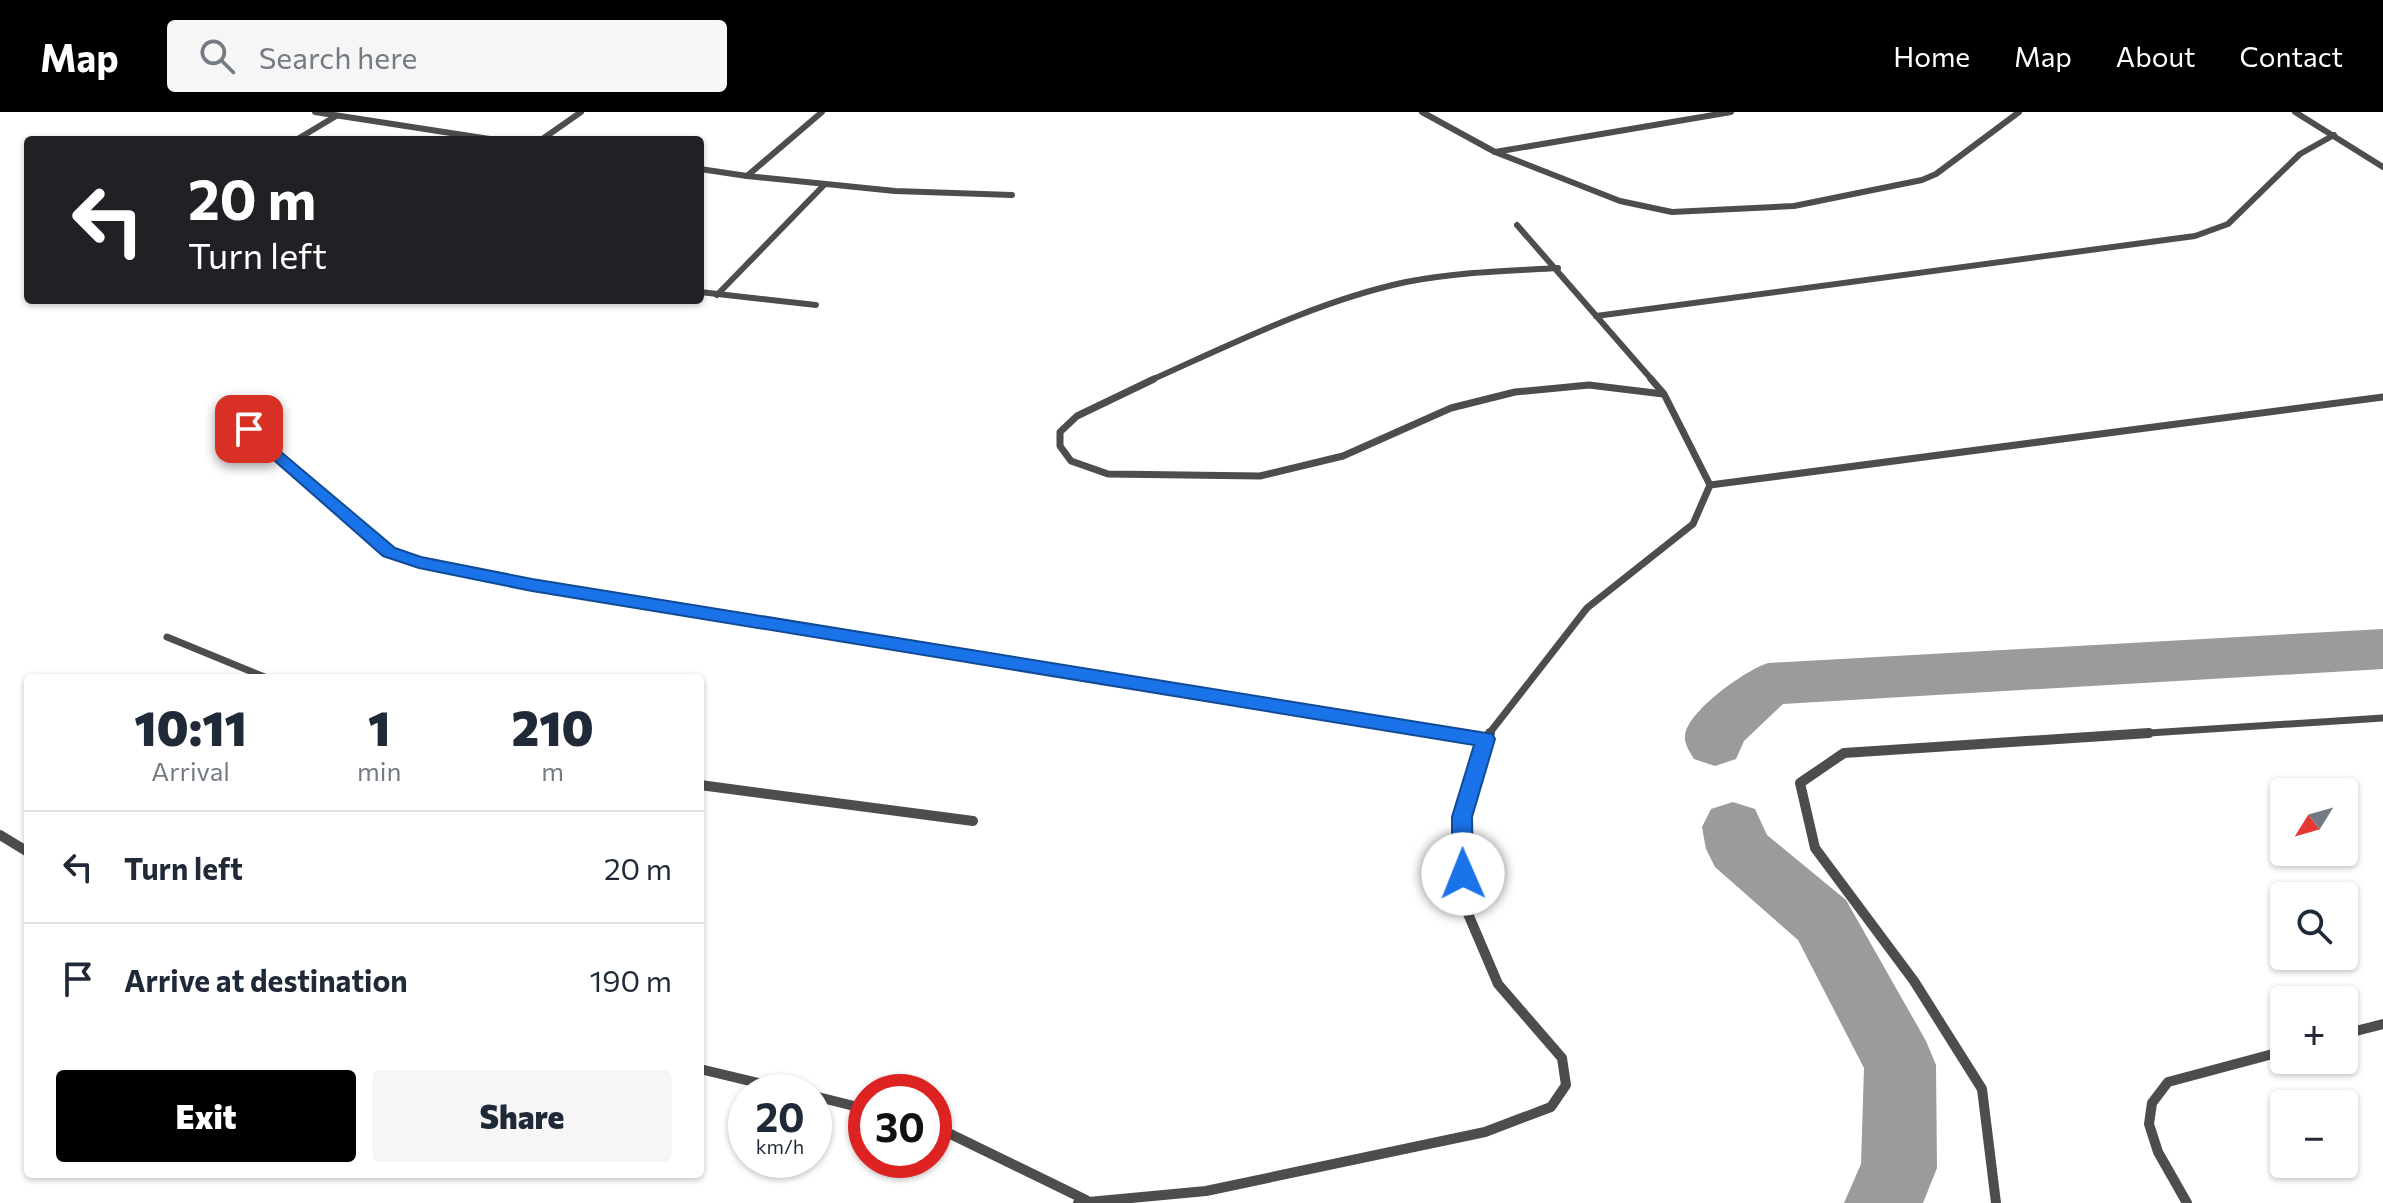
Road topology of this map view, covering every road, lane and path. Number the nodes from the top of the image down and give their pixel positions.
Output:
1 (315, 112) edge
2 (343, 112) edge
3 (581, 112) edge
4 (822, 112) edge
5 (1422, 112) edge
6 (1731, 112) edge
7 (2019, 112) edge
8 (2295, 112) edge
9 (337, 116) junction
10 (2334, 135) junction
11 (303, 136) edge
12 (470, 136) edge
13 (547, 136) edge
14 (1495, 152) junction
15 (2383, 167) edge
16 (704, 170) edge
17 (747, 176) junction
18 (824, 185) junction
19 (1012, 195) dead end
20 (1517, 225) dead end
21 (1558, 268) junction
22 (704, 293) edge
23 (717, 295) junction
24 (816, 305) dead end
25 (1596, 316) junction
26 (1664, 394) junction
27 (2383, 397) edge
28 (249, 429) dead end
29 (1710, 485) junction
30 (167, 637) dead end
31 (257, 674) edge
32 (2383, 718) edge
33 (1485, 739) junction
34 (704, 786) edge
35 (973, 821) dead end
36 (0, 835) edge
37 (24, 850) edge
38 (2383, 1024) edge
39 (2358, 1030) edge
40 (2270, 1055) edge
41 (704, 1070) edge
42 (728, 1076) edge
43 (952, 1135) edge
44 (1082, 1202) edge
45 (1996, 1203) edge
46 (2187, 1203) edge

1 - 9 street
2 - 9 street
3 - 13 street
4 - 17 street
5 - 14 street
6 - 14 street
7 - 14 street
8 - 10 street
9 - 11 street
9 - 12 street
10 - 15 street
10 - 25 street
16 - 17 street
17 - 18 street
18 - 19 street
18 - 23 street
20 - 21 street
21 - 25 street
21 - 26 street
22 - 23 street
23 - 24 street
25 - 26 street
26 - 29 street
27 - 29 street
28 - 33 street
29 - 33 street
30 - 31 street
32 - 45 street
33 - 44 street
34 - 35 street
36 - 37 street
38 - 39 street
40 - 46 street
41 - 42 street
43 - 44 street

